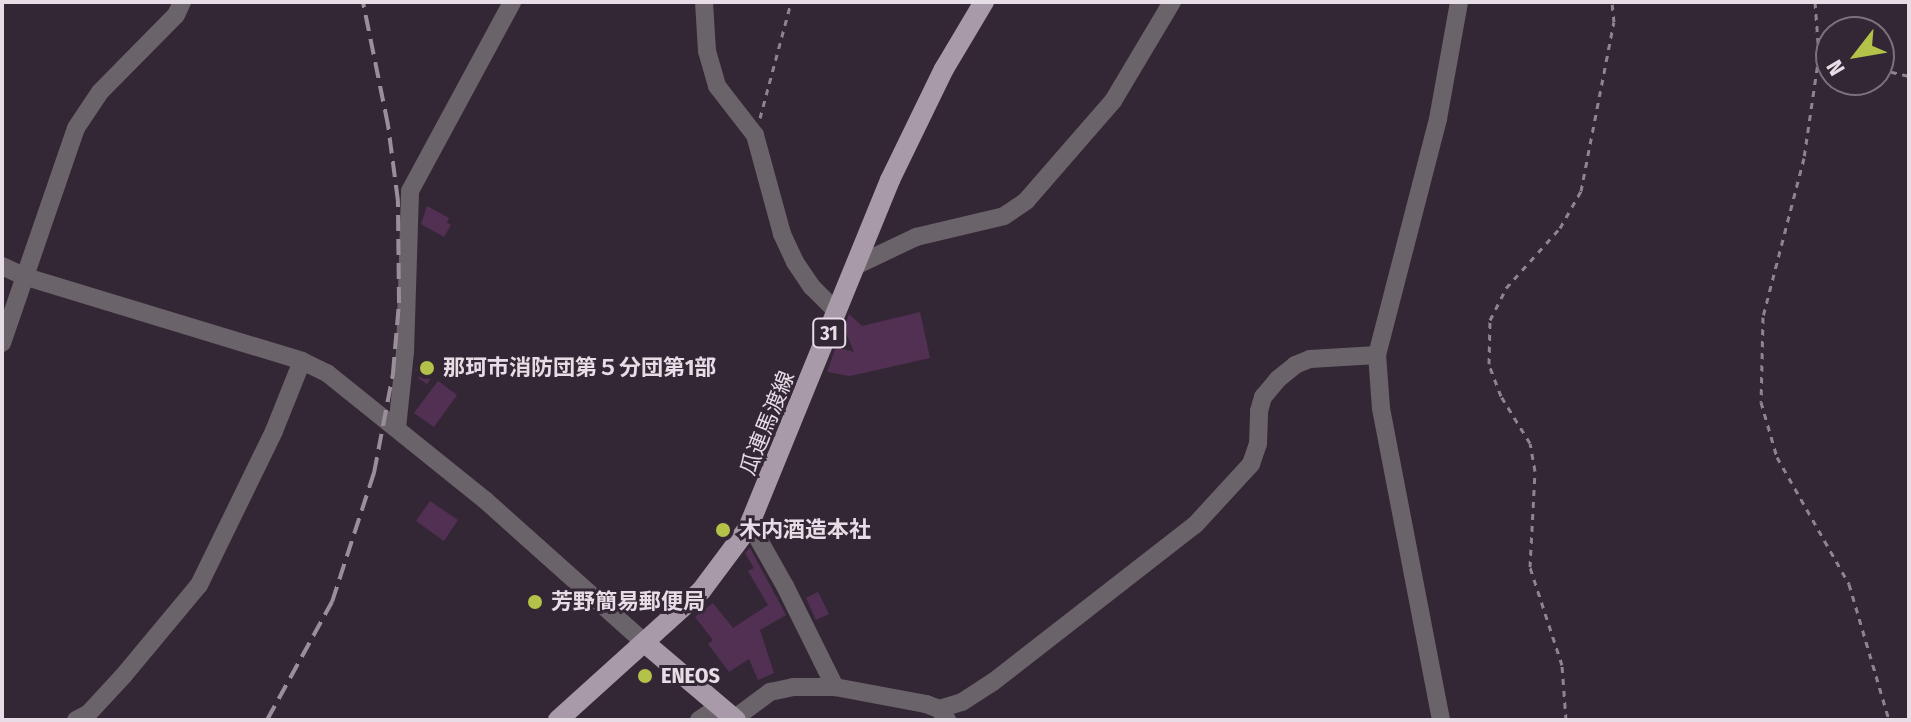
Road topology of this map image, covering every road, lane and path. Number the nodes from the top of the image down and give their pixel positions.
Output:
1 (182, 2) edge
2 (512, 2) edge
3 (704, 2) edge
4 (791, 2) edge
5 (984, 2) edge
6 (1172, 2) edge
7 (1459, 2) edge
8 (1612, 2) edge
9 (1815, 82) edge
10 (755, 135) junction
11 (2, 266) edge
12 (855, 266) junction
13 (23, 276) junction
14 (837, 312) junction
15 (2, 343) edge
16 (1377, 355) junction
17 (302, 361) junction
18 (397, 428) junction
19 (748, 528) junction
20 (645, 643) junction
21 (835, 687) junction
22 (730, 715) edge
23 (943, 715) edge
24 (76, 720) edge
25 (558, 720) edge
26 (699, 720) edge
27 (1441, 720) edge
28 (1566, 720) edge
29 (1889, 720) edge

1 - 13 street
2 - 18 street
3 - 10 street
4 - 10 path
5 - 12 main road, 瓜連馬渡線 / 31
6 - 12 street
7 - 16 street
8 - 28 path
9 - 29 path
10 - 14 street
11 - 13 street
12 - 14 main road, 瓜連馬渡線 / 31
13 - 15 street
13 - 17 street
14 - 19 main road, 瓜連馬渡線 / 31
16 - 23 street
16 - 27 street
17 - 18 street
17 - 24 street
18 - 20 street
19 - 20 main road, 瓜連馬渡線 / 31
19 - 21 street
20 - 22 main road
20 - 25 main road, 瓜連馬渡線 / 31
21 - 22 street
21 - 23 street
22 - 26 street

